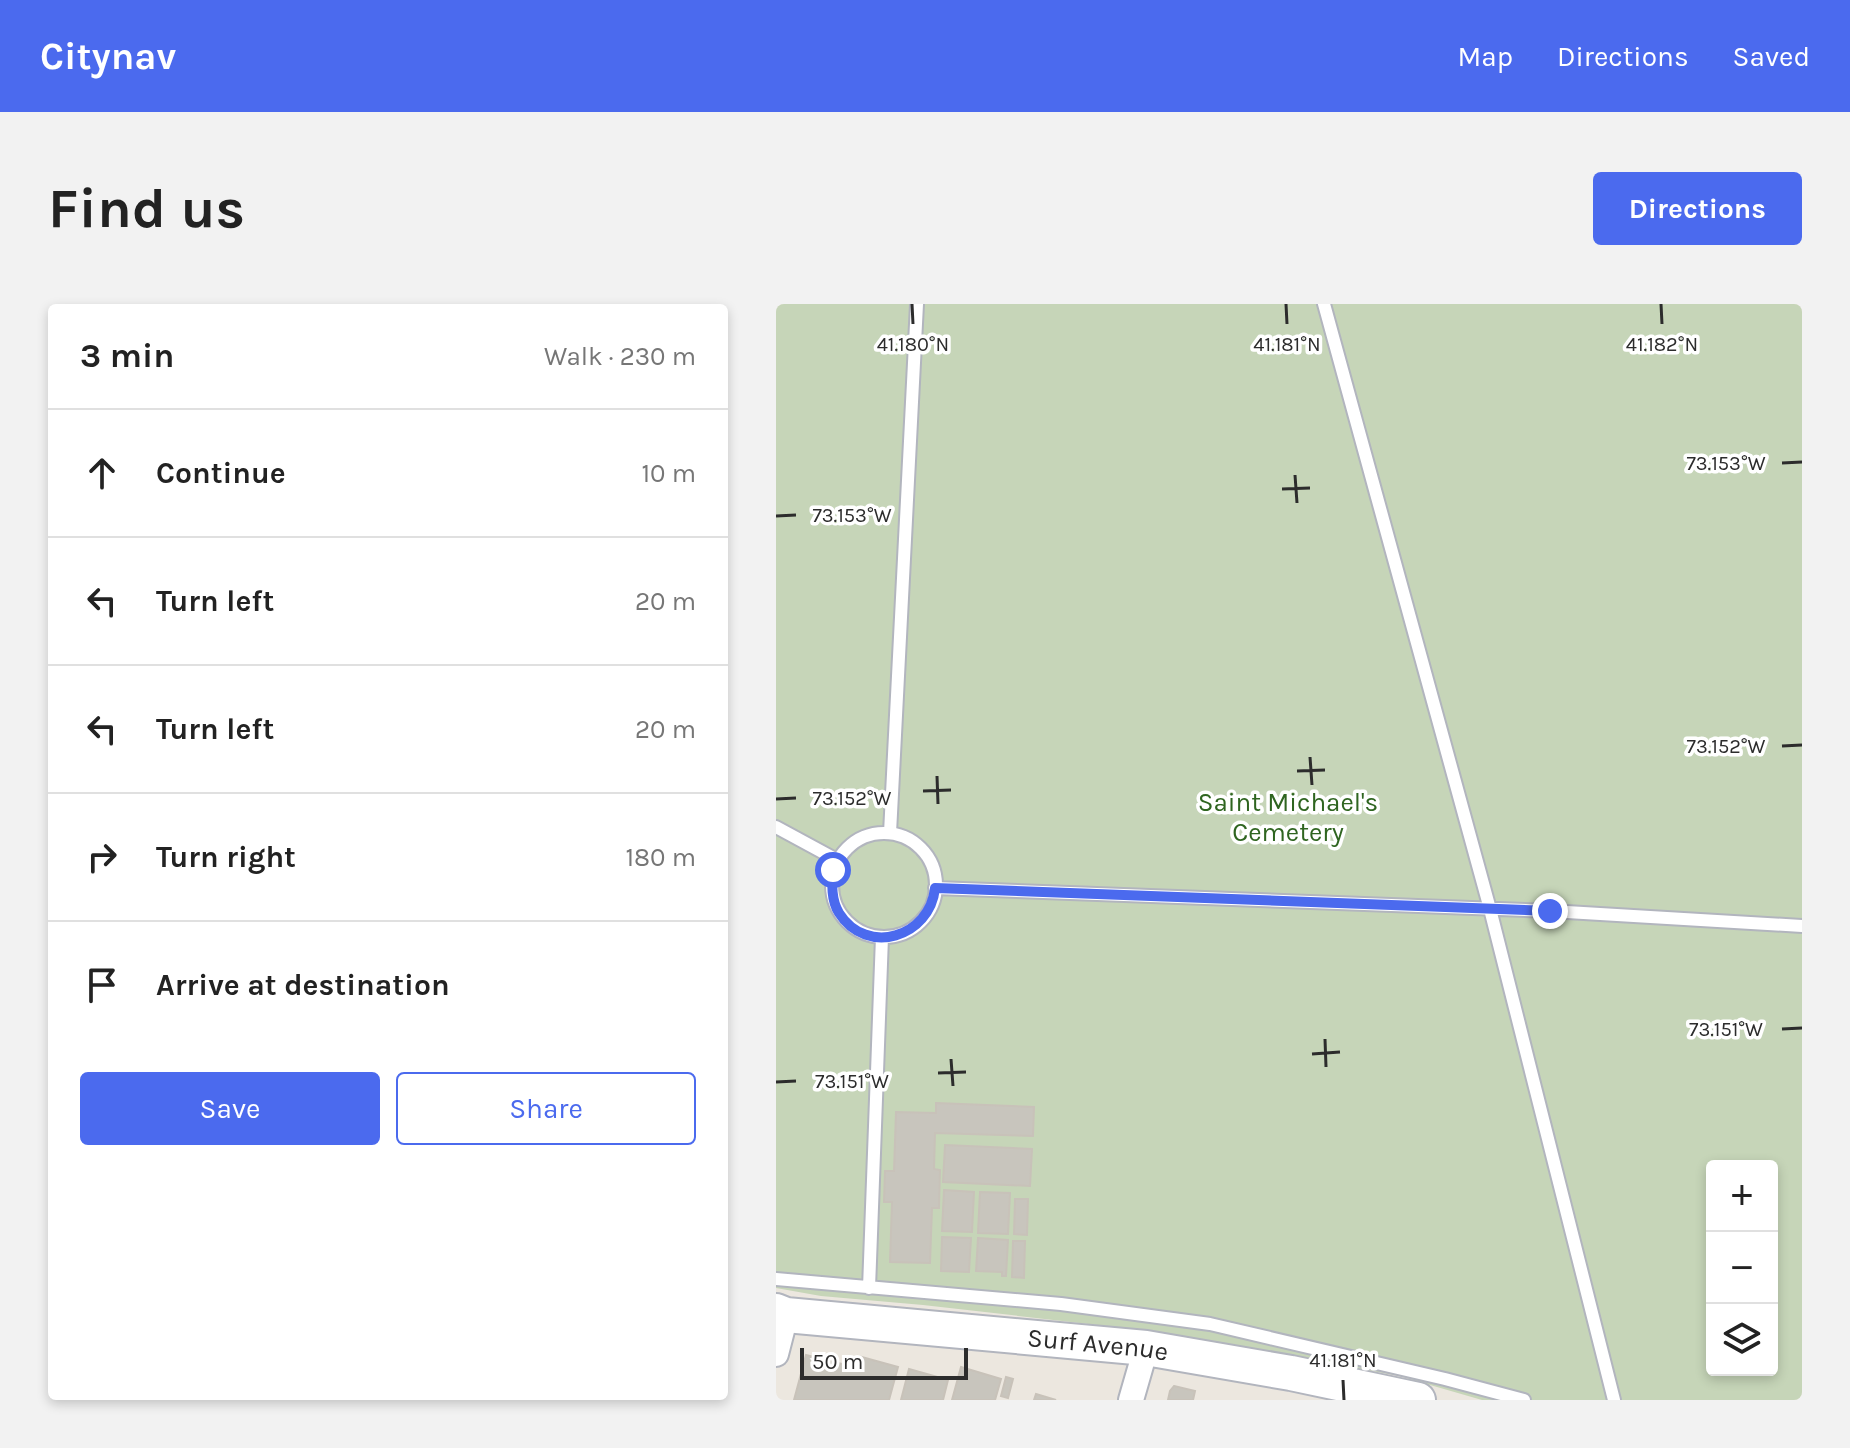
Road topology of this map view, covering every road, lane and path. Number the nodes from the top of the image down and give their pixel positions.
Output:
1 (917, 304) edge
2 (1324, 304) edge
3 (776, 827) edge
4 (890, 833) junction
5 (837, 860) junction
6 (935, 888) junction
7 (1490, 909) junction
8 (1802, 926) edge
9 (882, 937) junction
10 (776, 1279) edge
11 (869, 1288) junction
12 (781, 1313) edge
13 (1146, 1348) junction
14 (776, 1354) edge
15 (1407, 1399) edge
16 (1131, 1400) edge
17 (1524, 1400) edge
18 (1614, 1400) edge

1 - 4 lane
2 - 7 lane
3 - 5 lane
4 - 5 lane
4 - 6 lane
5 - 9 lane
6 - 7 lane
6 - 9 lane
7 - 8 lane
7 - 18 lane
9 - 11 lane
10 - 11 lane
11 - 17 lane
12 - 13 street, Surf Avenue
12 - 14 street
13 - 15 street, Surf Avenue
13 - 16 street

